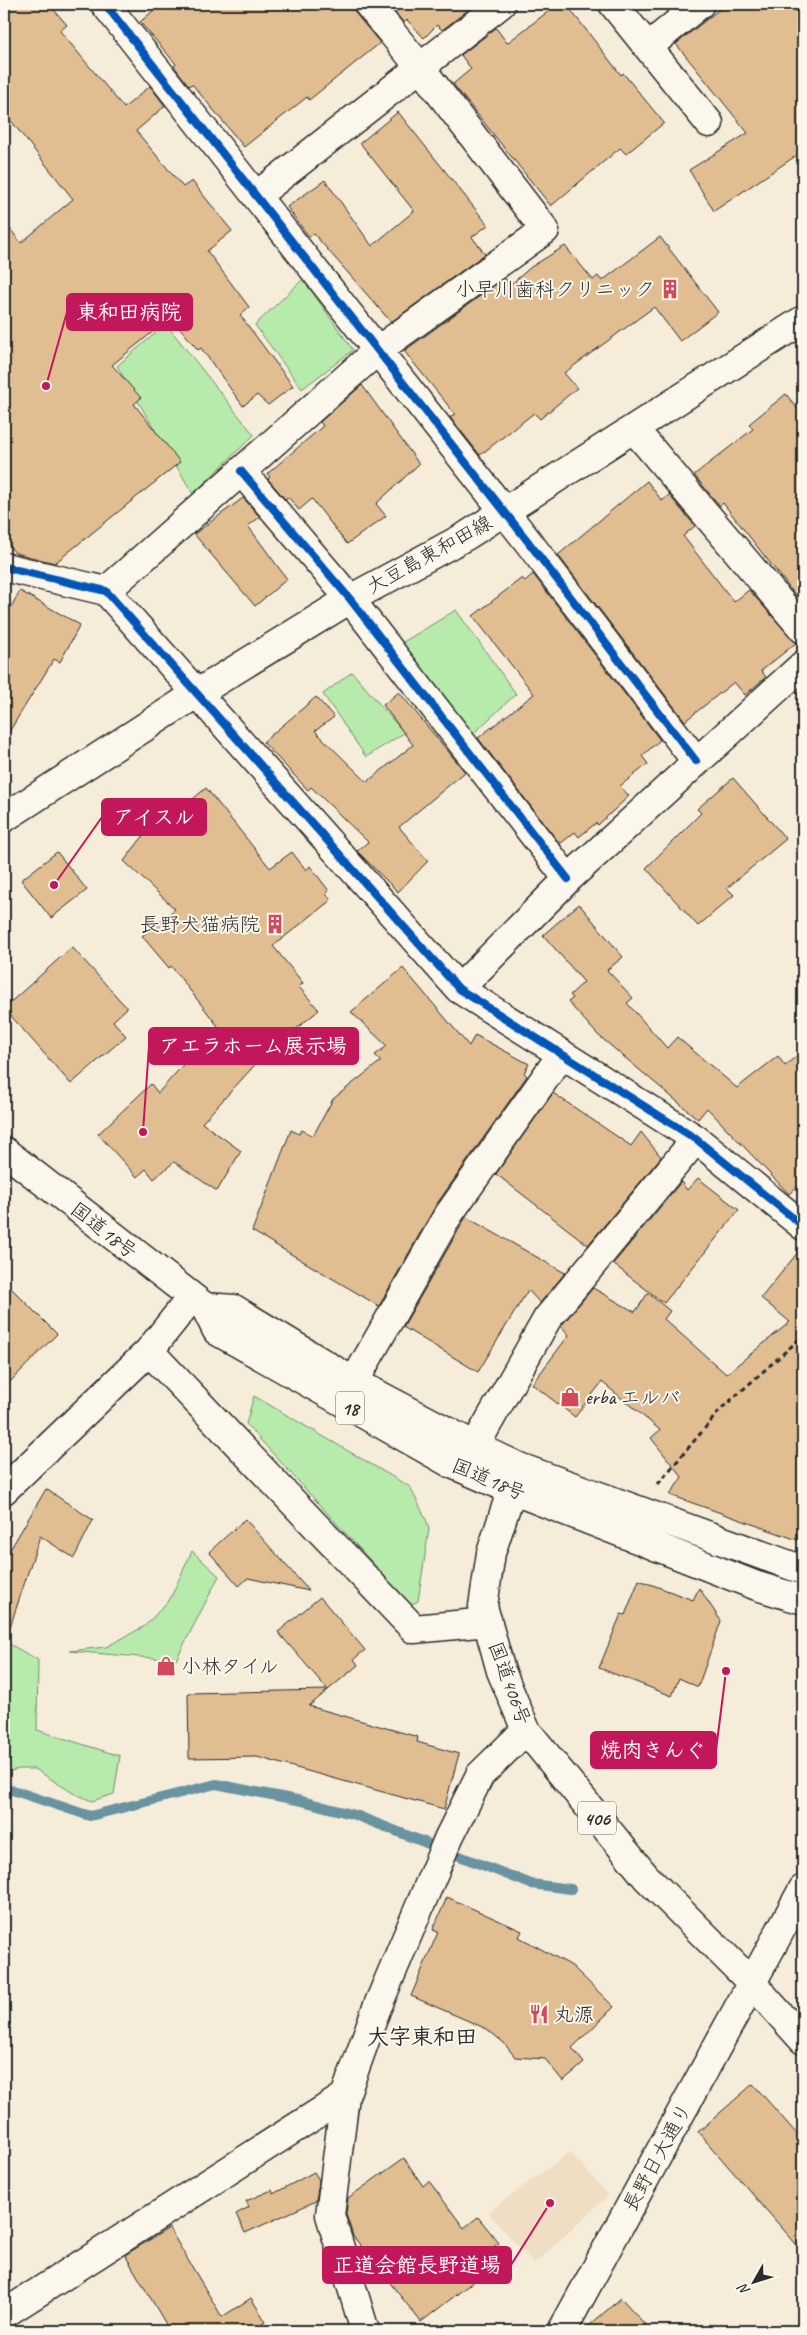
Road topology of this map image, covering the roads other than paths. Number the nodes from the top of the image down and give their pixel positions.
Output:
1 (368, 4) edge
2 (500, 4) edge
3 (613, 4) edge
4 (700, 4) edge
5 (118, 8) edge
6 (648, 47) junction
7 (420, 67) junction
8 (709, 123) dead end
9 (256, 196) junction
10 (803, 320) edge
11 (378, 350) junction
12 (634, 429) junction
13 (241, 471) junction
14 (504, 512) junction
15 (4, 566) edge
16 (106, 591) junction
17 (350, 598) junction
18 (803, 629) edge
19 (803, 665) edge
20 (196, 694) junction
21 (696, 761) junction
22 (4, 818) edge
23 (568, 879) junction
24 (459, 989) junction
25 (562, 1054) junction
26 (696, 1140) junction
27 (4, 1151) edge
28 (803, 1226) edge
29 (198, 1302) junction
30 (149, 1351) junction
31 (354, 1382) junction
32 (475, 1446) junction
33 (516, 1478) junction
34 (4, 1490) edge
35 (803, 1570) edge
36 (803, 1600) edge
37 (488, 1622) junction
38 (526, 1730) junction
39 (803, 1889) edge
40 (752, 1983) junction
41 (803, 2040) edge
42 (345, 2096) junction
43 (4, 2314) edge
44 (365, 2331) edge
45 (562, 2331) edge

1 - 7 main road
2 - 7 main road
3 - 6 main road
4 - 6 main road
5 - 9 main road
6 - 8 main road
7 - 9 main road
7 - 11 main road
9 - 11 main road
10 - 12 main road, 大豆島東和田線
11 - 13 main road
11 - 14 main road
12 - 14 main road, 大豆島東和田線
12 - 18 main road
13 - 16 main road
13 - 17 main road
14 - 17 main road, 大豆島東和田線
14 - 21 main road
15 - 16 main road
16 - 20 main road
17 - 20 main road, 大豆島東和田線
17 - 23 main road
19 - 21 main road
20 - 22 main road, 大豆島東和田線
20 - 24 main road
21 - 23 main road
23 - 24 main road
24 - 25 main road
25 - 26 main road
25 - 31 main road
26 - 28 main road
26 - 32 main road
27 - 29 main road, 国道18号 / 18
29 - 30 main road
29 - 31 main road, 国道18号 / 18
29 - 33 main road, 国道18号 / 18
30 - 34 main road
30 - 37 main road
31 - 32 main road, 国道18号 / 18
32 - 33 main road, 国道18号 / 18
33 - 35 main road, 国道18号 / 18
33 - 36 main road, 国道18号 / 18
33 - 37 main road, 国道406号 / 406
37 - 38 main road, 国道406号 / 406
38 - 40 main road, 国道406号 / 406
38 - 42 main road
39 - 40 main road, 長野日大通り
40 - 41 main road, 国道406号 / 406
40 - 45 main road, 長野日大通り
42 - 43 main road
42 - 44 main road

